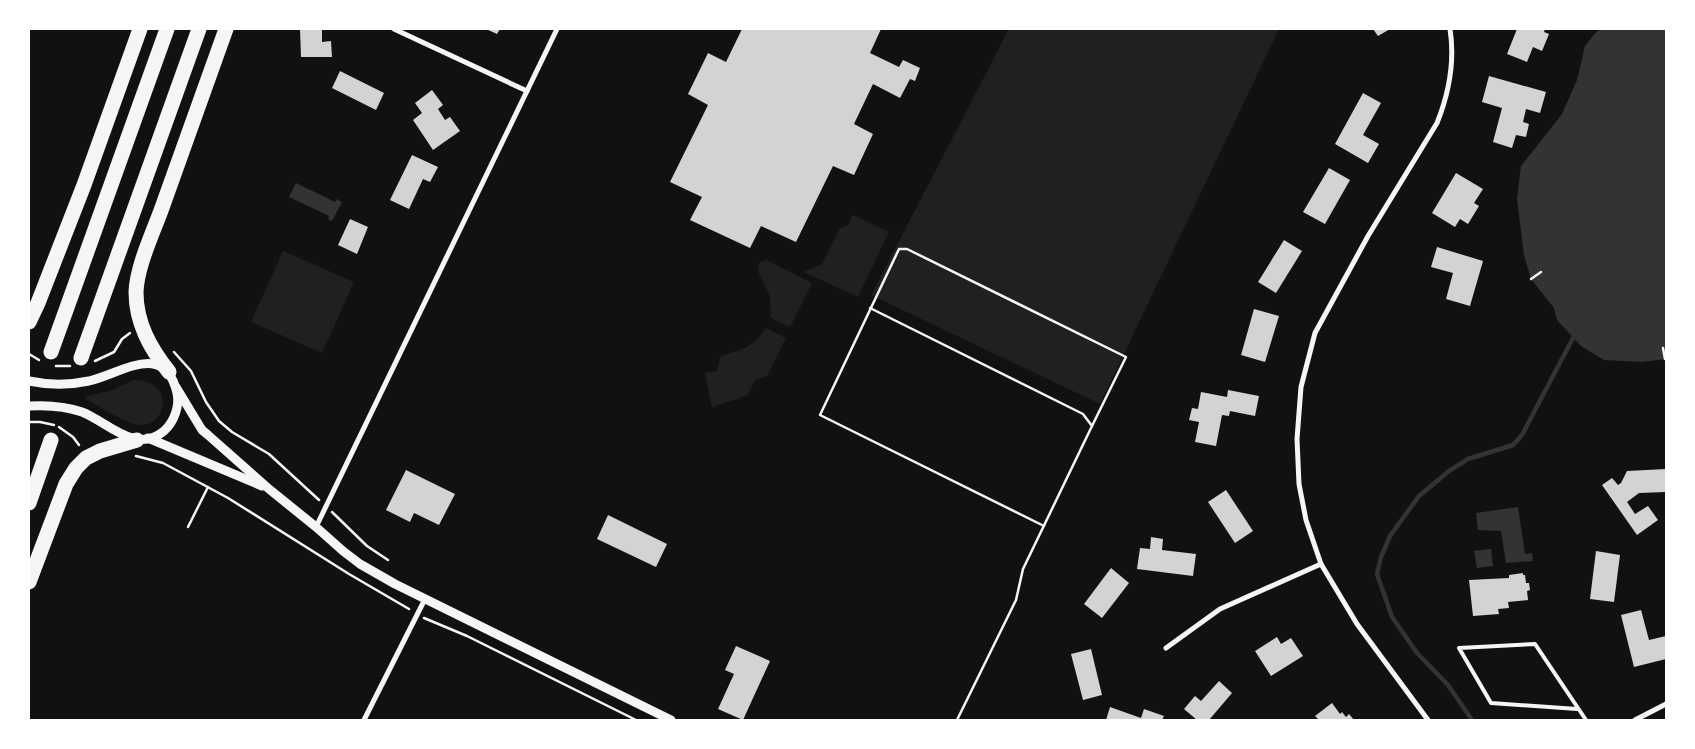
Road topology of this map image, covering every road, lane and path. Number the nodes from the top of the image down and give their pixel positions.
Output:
1 (140, 29) edge
2 (168, 29) edge
3 (199, 29) edge
4 (226, 29) edge
5 (394, 29) edge
6 (557, 29) edge
7 (1450, 29) edge
8 (527, 91) junction
9 (1541, 272) dead end
10 (1531, 279) dead end
11 (870, 308) junction
12 (29, 322) edge
13 (1663, 348) dead end
14 (172, 351) dead end
15 (51, 352) dead end
16 (81, 358) dead end
17 (1665, 359) edge
18 (168, 372) junction
19 (29, 381) edge
20 (176, 387) junction
21 (29, 406) edge
22 (1092, 426) junction
23 (143, 439) junction
24 (51, 440) dead end
25 (208, 487) dead end
26 (269, 490) junction
27 (29, 503) edge
28 (326, 506) junction
29 (1044, 526) junction
30 (188, 527) dead end
31 (316, 527) junction
32 (388, 560) dead end
33 (1321, 564) junction
34 (29, 582) edge
35 (425, 598) junction
36 (1166, 648) dead end
37 (1666, 704) edge
38 (1577, 709) junction
39 (364, 720) edge
40 (671, 720) edge
41 (956, 720) edge
42 (1428, 720) edge
43 (1586, 720) edge
44 (1635, 720) edge

1 - 12 highway
2 - 15 highway
3 - 16 highway
4 - 18 highway
5 - 8 street
6 - 8 street
7 - 33 street
8 - 28 street
9 - 10 path
11 - 22 path
11 - 22 path
11 - 29 path
13 - 17 path
14 - 28 path
18 - 19 street
18 - 20 street
20 - 23 street
20 - 26 street
21 - 23 street
22 - 29 path
23 - 26 street
23 - 34 highway
24 - 27 highway
25 - 30 path
26 - 31 street
28 - 31 street
28 - 32 path
29 - 41 path
31 - 35 street
33 - 36 street
33 - 42 street
35 - 39 street
35 - 40 street
37 - 44 street
38 - 38 lane
38 - 43 lane

